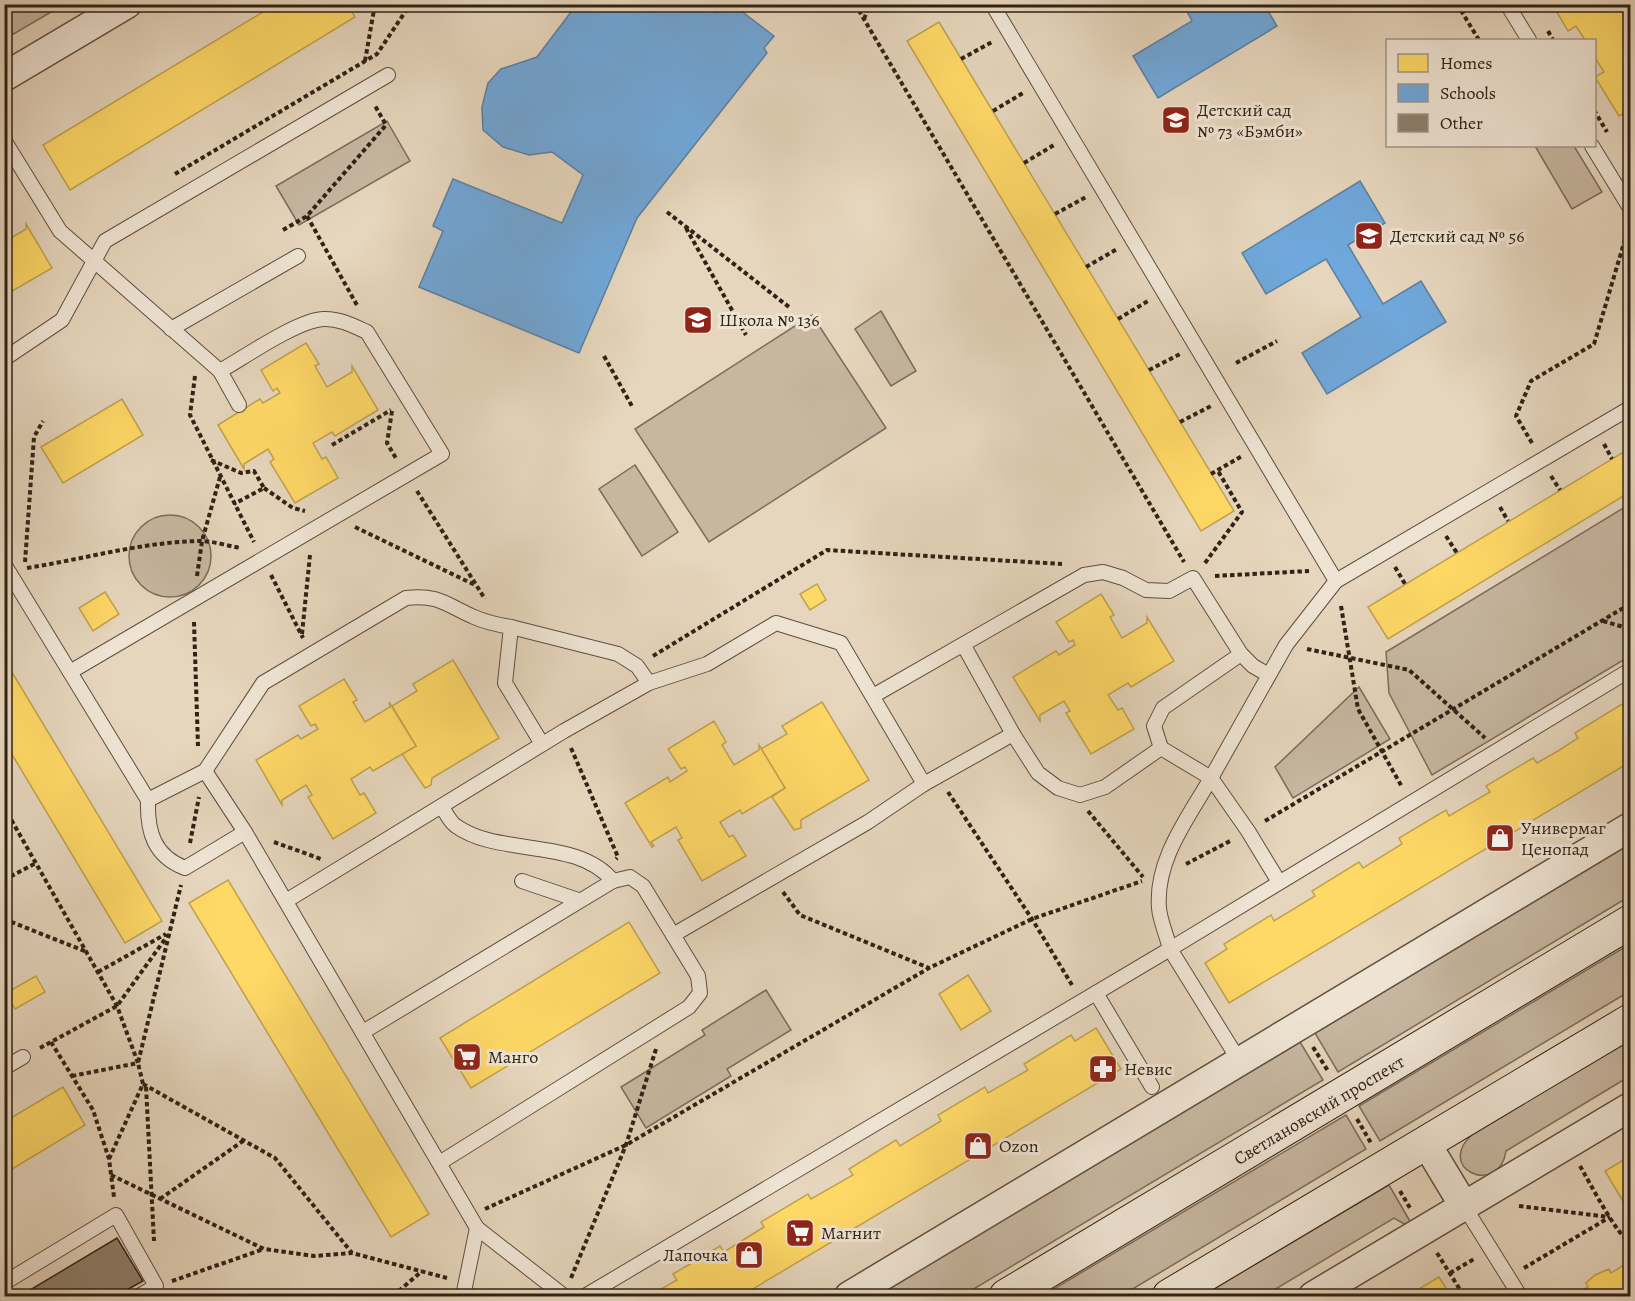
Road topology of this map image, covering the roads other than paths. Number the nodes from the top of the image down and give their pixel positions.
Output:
1 (127, 4) edge
2 (992, 4) edge
3 (1507, 4) edge
4 (1527, 39) edge
5 (388, 75) dead end
6 (4, 78) edge
7 (4, 140) edge
8 (1593, 147) edge
9 (1630, 208) edge
10 (298, 256) dead end
11 (94, 262) junction
12 (171, 329) junction
13 (4, 359) edge
14 (220, 371) junction
15 (239, 405) dead end
16 (1630, 408) edge
17 (8, 570) edge
18 (1333, 575) junction
19 (506, 626) junction
20 (964, 646) junction
21 (1241, 654) junction
22 (1630, 670) edge
23 (70, 672) junction
24 (1268, 674) junction
25 (649, 683) junction
26 (873, 696) junction
27 (1013, 734) junction
28 (542, 744) junction
29 (1161, 748) junction
30 (205, 771) junction
31 (1210, 778) junction
32 (924, 784) junction
33 (147, 800) junction
34 (442, 807) junction
35 (1630, 827) edge
36 (245, 832) junction
37 (608, 876) junction
38 (522, 881) dead end
39 (1279, 882) junction
40 (578, 900) junction
41 (286, 901) junction
42 (1630, 922) edge
43 (673, 935) junction
44 (1170, 949) junction
45 (1096, 993) junction
46 (1630, 1021) edge
47 (363, 1032) junction
48 (23, 1057) road end
49 (1240, 1062) junction
50 (4, 1068) edge
51 (1152, 1087) dead end
52 (1630, 1107) edge
53 (1426, 1143) junction
54 (441, 1162) junction
55 (1464, 1206) junction
56 (474, 1221) junction
57 (4, 1283) edge
58 (464, 1290) edge
59 (140, 1296) edge
60 (564, 1296) edge
61 (585, 1296) edge
62 (849, 1296) edge
63 (1005, 1296) edge
64 (1169, 1296) edge
65 (1313, 1296) edge
66 (1520, 1296) edge

1 - 6 street
2 - 18 lane
3 - 4 lane
5 - 11 lane
7 - 11 lane
8 - 9 lane
10 - 12 lane
11 - 12 lane
11 - 13 lane
12 - 14 lane
14 - 15 lane
14 - 23 lane
16 - 18 lane
17 - 23 lane
18 - 24 lane
19 - 25 lane
19 - 28 lane
19 - 30 lane
20 - 21 lane
20 - 26 lane
20 - 27 lane
21 - 24 lane
21 - 29 lane
22 - 39 lane
23 - 33 lane
24 - 31 lane
25 - 26 lane
25 - 28 lane
26 - 32 lane
27 - 29 lane
27 - 32 lane
28 - 34 lane
29 - 31 lane
30 - 33 lane
30 - 36 lane
31 - 39 lane
31 - 44 lane
32 - 43 lane
33 - 36 lane
34 - 37 lane
34 - 41 lane
35 - 49 street
36 - 41 lane
37 - 40 lane
37 - 43 lane
38 - 40 lane
39 - 44 lane
40 - 47 lane
41 - 47 lane
42 - 63 main road, Светлановский проспект
43 - 54 lane
44 - 45 lane
44 - 49 lane
45 - 51 lane
45 - 61 lane
46 - 53 main road
47 - 54 lane
48 - 50 lane
49 - 62 street
52 - 55 street
53 - 55 street
53 - 64 main road
54 - 56 lane
55 - 65 street
55 - 66 lane
56 - 58 lane
56 - 60 lane
57 - 59 lane

